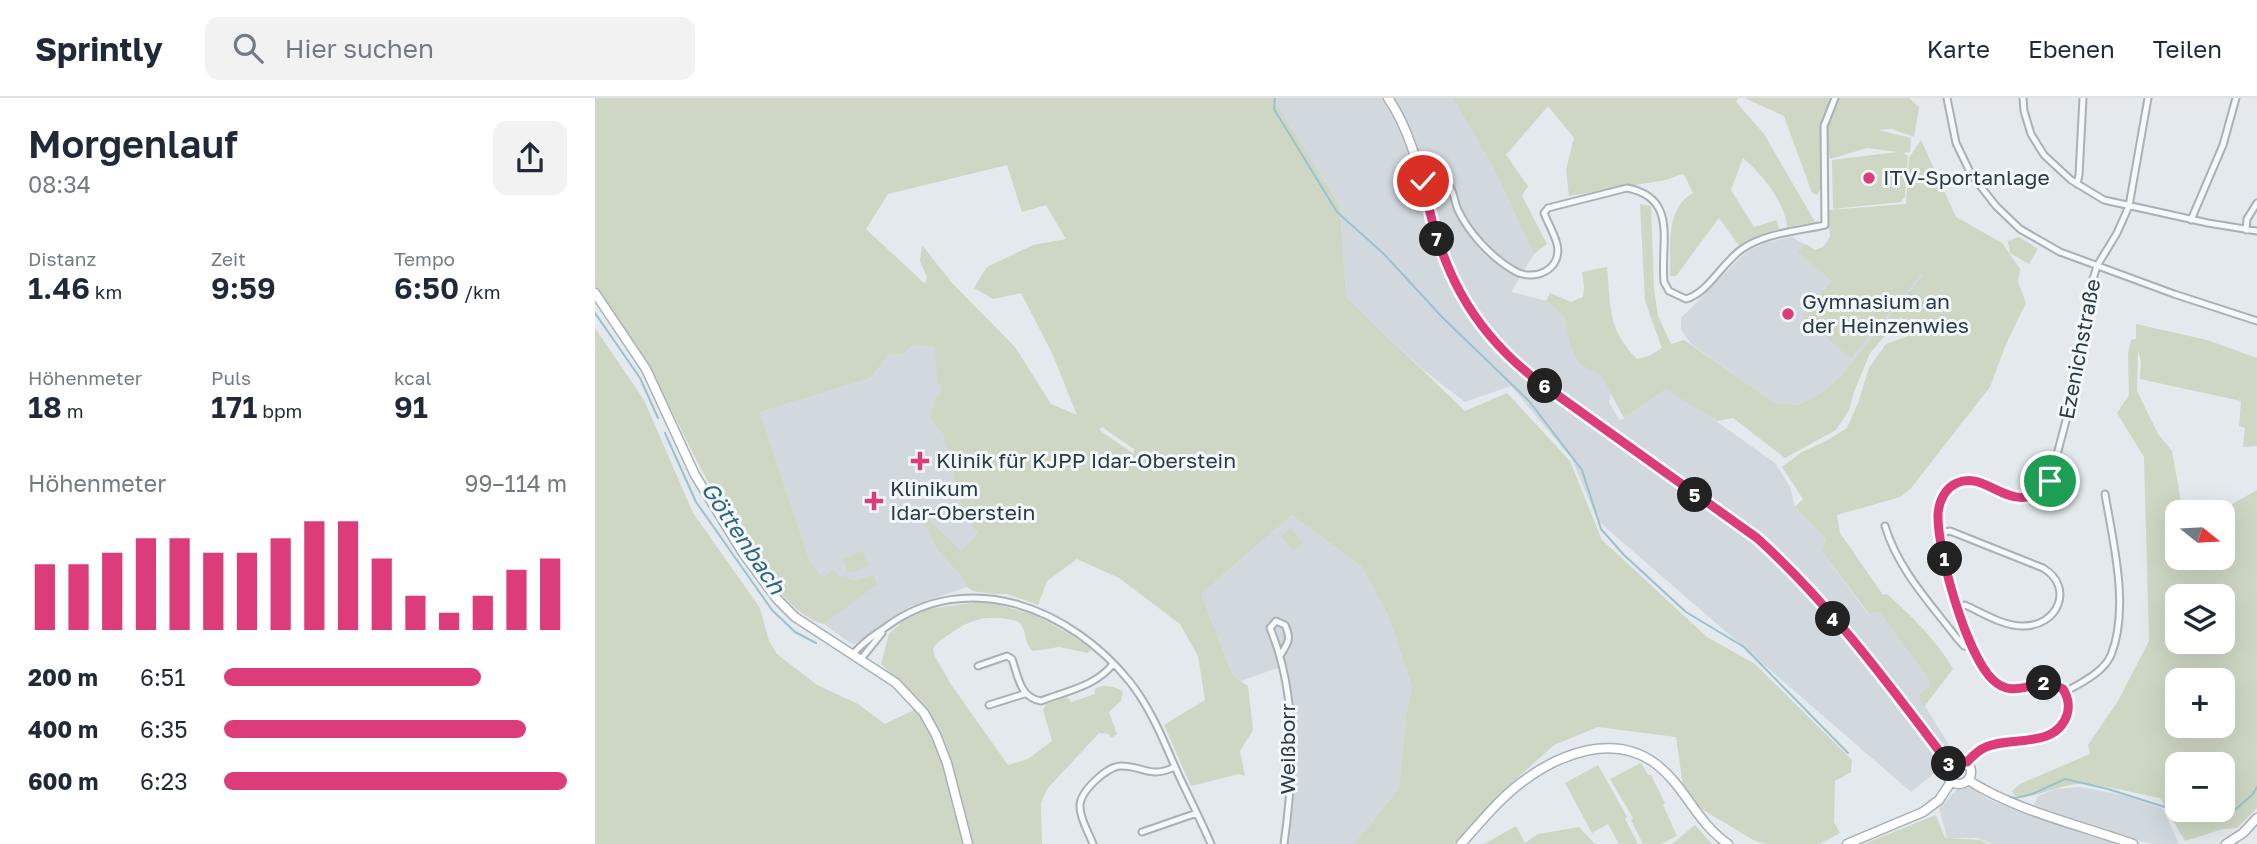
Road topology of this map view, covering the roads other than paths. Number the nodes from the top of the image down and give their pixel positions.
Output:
1 (1388, 98) edge
2 (1835, 98) edge
3 (1947, 98) edge
4 (2022, 98) edge
5 (2148, 98) edge
6 (2236, 98) edge
7 (2081, 100) edge
8 (1423, 181) junction
9 (2077, 184) junction
10 (2257, 203) edge
11 (2129, 206) junction
12 (2191, 220) junction
13 (2246, 230) junction
14 (2257, 231) edge
15 (2097, 266) junction
16 (595, 293) edge
17 (2257, 321) edge
18 (2105, 494) dead end
19 (1885, 526) dead end
20 (1940, 533) junction
21 (1957, 608) junction
22 (1972, 647) junction
23 (1281, 654) junction
24 (857, 657) junction
25 (1113, 664) junction
26 (978, 666) dead end
27 (2065, 692) junction
28 (1024, 694) junction
29 (989, 705) dead end
30 (1967, 762) junction
31 (1949, 764) junction
32 (1175, 767) junction
33 (1968, 780) junction
34 (1951, 782) junction
35 (1197, 813) junction
36 (2257, 818) edge
37 (1142, 832) dead end
38 (968, 844) edge
39 (1093, 844) edge
40 (1212, 844) edge
41 (1284, 844) edge
42 (1461, 844) edge
43 (1728, 844) edge
44 (1847, 844) edge
45 (2133, 844) edge
46 (2226, 844) edge

1 - 8 main road
2 - 8 street
3 - 15 street
4 - 9 street
5 - 11 street
6 - 12 street
7 - 9 street
8 - 31 main road
9 - 11 street
10 - 13 street
11 - 12 street
11 - 15 street
12 - 13 street
13 - 14 street
15 - 17 street
15 - 20 street, Ezenichstraße
16 - 24 main road
18 - 27 street
19 - 22 street
20 - 21 street, Ezenichstraße
20 - 21 street
21 - 22 street, Ezenichstraße
22 - 27 street, Ezenichstraße
23 - 23 street, Weißborr
23 - 41 street, Weißborr
24 - 25 street
24 - 38 main road
25 - 28 street
25 - 32 street
26 - 28 street
27 - 30 street
28 - 29 street
30 - 31 main road
30 - 33 main road
31 - 34 main road
32 - 35 street
32 - 39 street
33 - 34 main road
33 - 45 main road
34 - 44 main road
35 - 37 street
35 - 40 street
36 - 46 main road
42 - 43 main road

